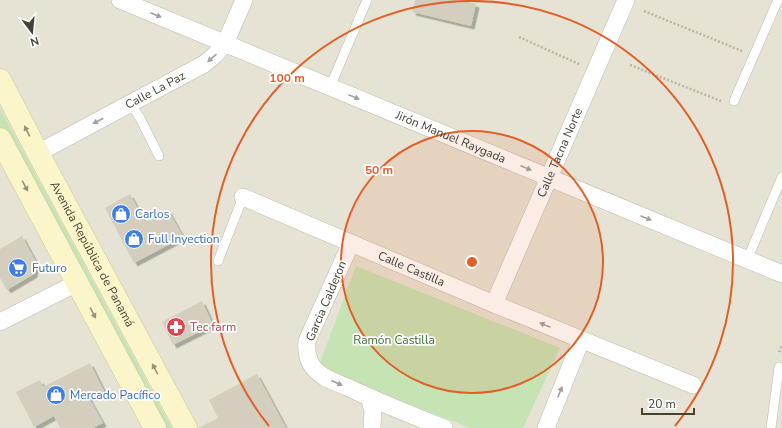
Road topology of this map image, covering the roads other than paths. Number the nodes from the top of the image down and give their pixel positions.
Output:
1 (120, 0) edge
2 (244, 0) edge
3 (367, 0) edge
4 (626, 0) edge
5 (778, 0) edge
6 (225, 44) junction
7 (0, 80) edge
8 (330, 87) junction
9 (734, 101) road end
10 (131, 104) junction
11 (0, 139) edge
12 (38, 153) junction
13 (159, 156) dead end
14 (548, 177) junction
15 (782, 177) edge
16 (243, 197) joint
17 (351, 243) junction
18 (747, 260) junction
19 (218, 261) dead end
20 (782, 274) edge
21 (77, 282) junction
22 (494, 304) junction
23 (0, 322) edge
24 (581, 340) junction
25 (779, 367) dead end
26 (693, 385) dead end
27 (369, 397) junction
28 (155, 428) edge
29 (186, 428) edge
30 (372, 428) edge
31 (444, 428) edge
32 (546, 428) edge
33 (771, 428) edge

1 -> 6 street, Jirón Manuel Raygada
2 - 6 street, Calle La Paz
3 - 8 lane
4 - 14 street, Calle Tacna Norte
5 - 9 lane
6 - 8 street, Jirón Manuel Raygada
6 -> 10 street, Calle La Paz
12 -> 7 main road, Avenida República de Panamá
8 -> 14 street, Jirón Manuel Raygada
10 -> 12 street, Calle La Paz
10 - 13 lane
11 -> 21 main road
29 -> 12 main road, Avenida República de Panamá
14 -> 18 street, Jirón Manuel Raygada
14 - 22 street, Calle Tacna Norte
15 - 18 lane
16 - 17 street, Calle Castilla
16 - 19 lane
17 - 22 street, Calle Castilla
17 -> 27 street, Garcia Calderon
18 - 20 street, Jirón Manuel Raygada
21 - 23 street
21 -> 28 main road
24 -> 22 street, Calle Castilla
24 - 26 street, Calle Castilla
32 -> 24 street
25 - 33 lane
27 - 30 street
27 - 31 street

